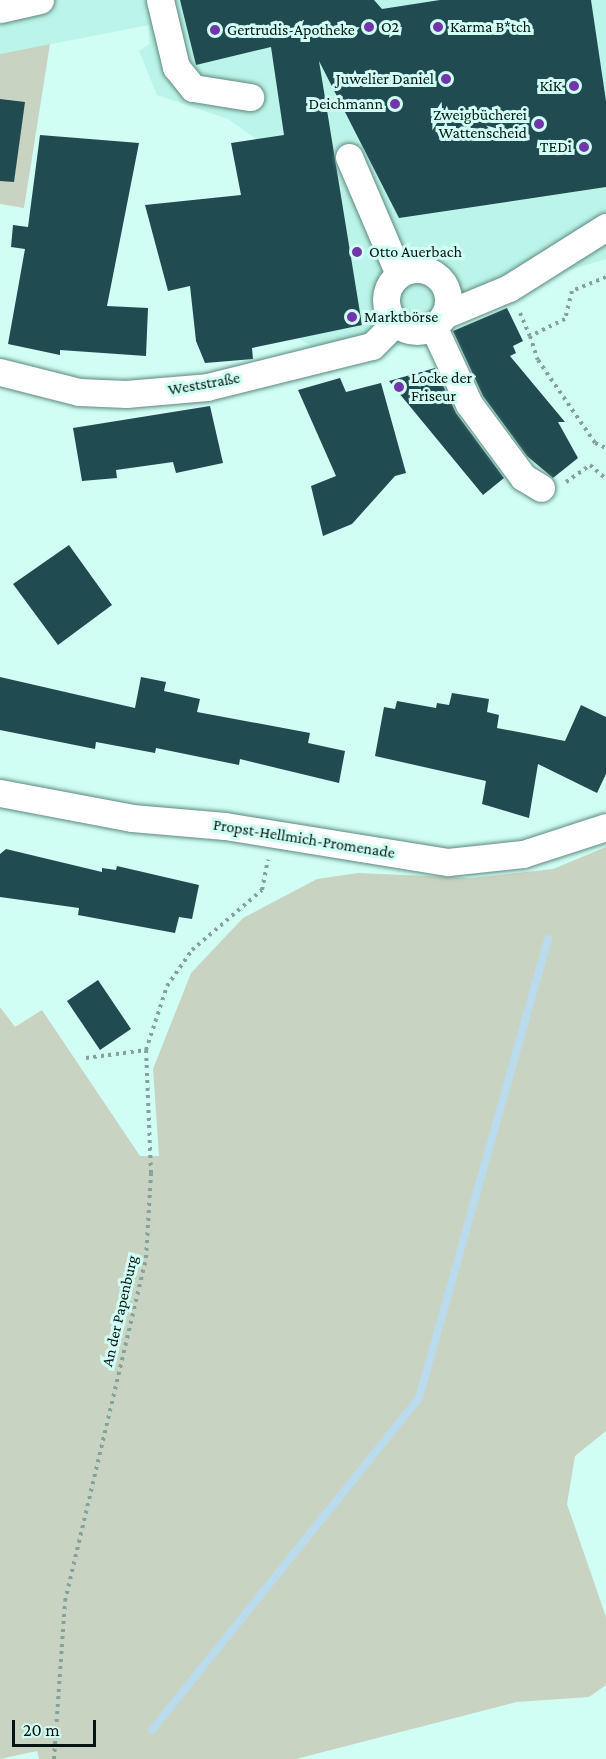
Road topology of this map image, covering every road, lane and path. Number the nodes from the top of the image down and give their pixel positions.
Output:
1 (40, 0) edge
2 (160, 0) edge
3 (0, 9) edge
4 (250, 97) dead end
5 (349, 157) dead end
6 (606, 227) edge
7 (399, 274) junction
8 (606, 277) edge
9 (438, 320) junction
10 (396, 322) junction
11 (0, 372) edge
12 (606, 448) edge
13 (606, 479) edge
14 (541, 488) joint
15 (0, 793) edge
16 (606, 827) edge
17 (273, 833) junction
18 (146, 1050) junction
19 (86, 1058) dead end
20 (54, 1759) edge

1 - 3 street
2 - 4 street
5 - 7 street
6 - 9 street
7 - 9 street
7 - 10 street
8 - 12 path
9 - 10 street
9 - 14 street
10 - 11 street, Weststraße
13 - 14 path
15 - 17 street, Propst-Hellmich-Promenade
16 - 17 street, Propst-Hellmich-Promenade
17 - 18 path, An der Papenburg
18 - 19 path
18 - 20 path, An der Papenburg

